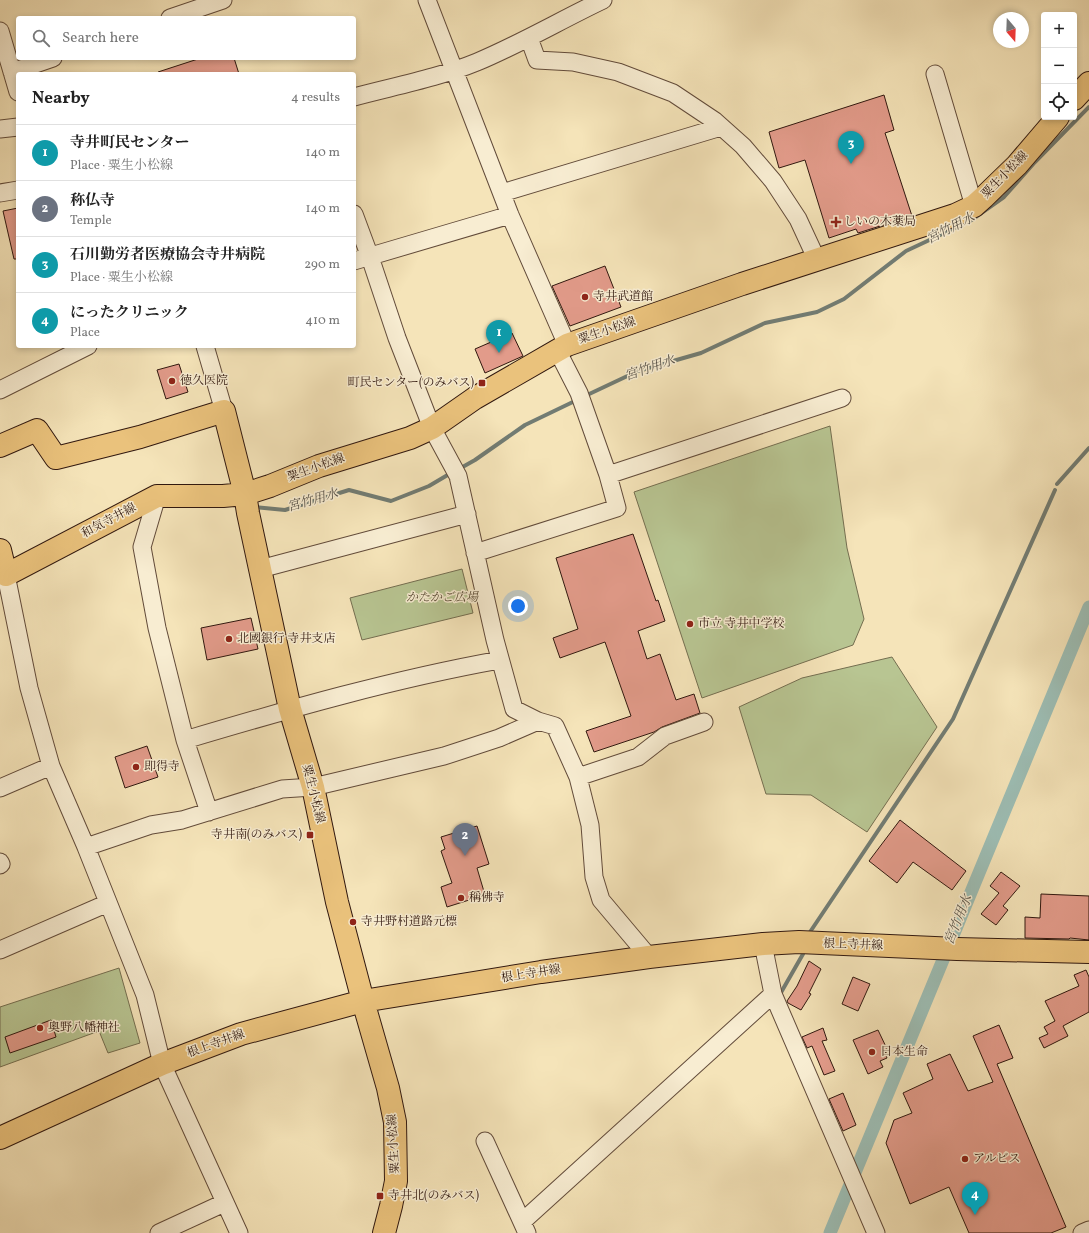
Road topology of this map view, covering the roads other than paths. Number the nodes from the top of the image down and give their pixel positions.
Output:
1 (223, 0) edge
2 (427, 0) edge
3 (603, 0) edge
4 (176, 16) edge
5 (0, 31) edge
6 (529, 38) junction
7 (47, 60) edge
8 (455, 70) junction
9 (12, 72) junction
10 (934, 74) dead end
11 (1089, 83) edge
12 (16, 85) edge
13 (356, 96) edge
14 (1077, 96) edge
15 (1055, 120) edge
16 (16, 127) edge
17 (721, 127) junction
18 (0, 129) edge
19 (16, 190) edge
20 (0, 193) edge
21 (502, 193) junction
22 (974, 206) junction
23 (510, 215) junction
24 (356, 225) edge
25 (362, 259) edge
26 (816, 260) junction
27 (562, 347) junction
28 (84, 348) edge
29 (206, 348) edge
30 (0, 390) edge
31 (842, 398) dead end
32 (224, 412) junction
33 (432, 428) junction
34 (0, 446) edge
35 (608, 475) junction
36 (157, 496) junction
37 (246, 503) junction
38 (467, 514) junction
39 (0, 550) edge
40 (476, 553) junction
41 (260, 569) junction
42 (6, 575) junction
43 (500, 660) junction
44 (290, 709) junction
45 (538, 721) junction
46 (704, 722) dead end
47 (186, 740) junction
48 (52, 766) junction
49 (578, 777) junction
50 (313, 787) junction
51 (0, 788) edge
52 (209, 812) junction
53 (86, 847) junction
54 (0, 862) edge
55 (0, 865) edge
56 (108, 903) junction
57 (763, 944) junction
58 (0, 950) edge
59 (1089, 952) edge
60 (649, 957) junction
61 (773, 994) junction
62 (363, 1000) junction
63 (162, 1064) junction
64 (0, 1138) edge
65 (485, 1141) dead end
66 (224, 1203) junction
67 (525, 1227) edge
68 (1089, 1230) edge
69 (159, 1233) edge
70 (239, 1233) edge
71 (384, 1233) edge
72 (876, 1233) edge
73 (1082, 1233) edge

1 - 4 street
2 - 8 street
3 - 6 street
5 - 9 street
6 - 8 street
6 - 17 street
7 - 9 street
8 - 13 street
8 - 21 street
9 - 12 street
10 - 22 street
11 - 14 main road
15 - 22 main road, 粟生小松線
16 - 18 street
17 - 21 street
17 - 26 street
19 - 20 street
21 - 23 street
22 - 26 main road, 粟生小松線
23 - 25 street
23 - 27 street
24 - 25 street
25 - 33 street
26 - 27 main road, 粟生小松線
27 - 33 main road, 粟生小松線
27 - 35 street
28 - 30 street
29 - 32 street
31 - 35 street
32 - 34 main road
32 - 37 main road
33 - 37 main road, 粟生小松線
33 - 38 street
35 - 40 street
36 - 37 main road, 和気寺井線
36 - 42 main road, 和気寺井線
36 - 47 street
37 - 41 main road, 粟生小松線
38 - 40 street
38 - 41 street
39 - 42 main road
40 - 43 street
41 - 44 main road, 粟生小松線
42 - 48 street
43 - 44 street
43 - 45 street
44 - 47 street
44 - 50 main road, 粟生小松線
45 - 49 street
45 - 50 street
46 - 49 street
47 - 52 street
48 - 51 street
48 - 53 street
49 - 60 street
50 - 52 street
50 - 62 main road, 粟生小松線
52 - 53 street
53 - 56 street
54 - 55 street
56 - 58 street
56 - 63 street
57 - 59 main road, 根上寺井線
57 - 60 main road, 根上寺井線
57 - 61 street
60 - 62 main road, 根上寺井線
61 - 67 street
61 - 72 street
62 - 63 main road, 根上寺井線
62 - 71 main road, 粟生小松線
63 - 64 main road, 根上寺井線
63 - 66 street
65 - 67 street
66 - 69 street
66 - 70 street
68 - 73 street

